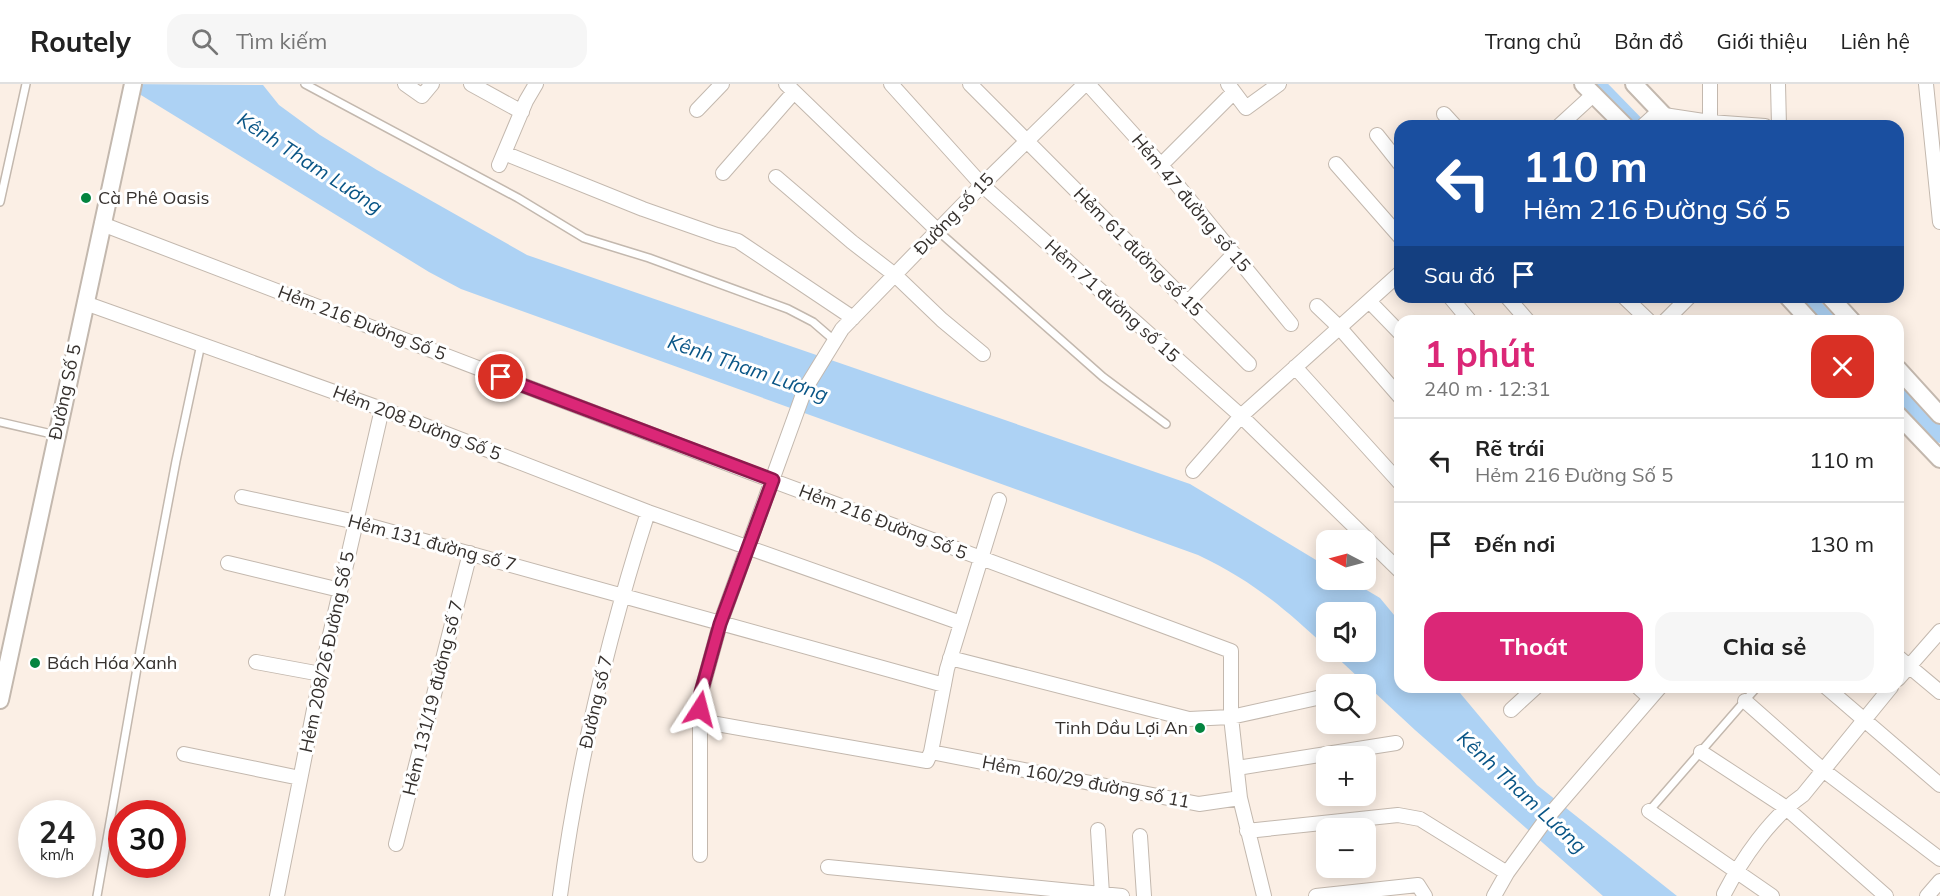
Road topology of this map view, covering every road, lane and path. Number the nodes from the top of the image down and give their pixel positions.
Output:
1 (26, 84) edge
2 (134, 84) edge
3 (305, 84) edge
4 (405, 84) edge
5 (432, 84) edge
6 (471, 84) edge
7 (536, 84) edge
8 (722, 84) edge
9 (891, 84) edge
10 (970, 84) edge
11 (1279, 84) edge
12 (1634, 84) edge
13 (1710, 84) edge
14 (1778, 84) edge
15 (1926, 84) edge
16 (1080, 86) edge
17 (790, 88) edge
18 (1231, 88) edge
19 (1588, 89) edge
20 (697, 110) dead end
21 (522, 112) junction
22 (1444, 114) dead end
23 (1450, 120) edge
24 (1564, 120) edge
25 (1619, 120) edge
26 (1658, 120) edge
27 (1710, 120) edge
28 (1779, 120) edge
29 (1377, 135) dead end
30 (1026, 141) junction
31 (1394, 156) edge
32 (1336, 164) dead end
33 (1161, 165) junction
34 (723, 173) dead end
35 (776, 177) dead end
36 (982, 185) junction
37 (0, 202) edge
38 (1940, 222) edge
39 (102, 224) junction
40 (1394, 230) edge
41 (938, 231) junction
42 (1234, 254) junction
43 (895, 275) junction
44 (1394, 278) edge
45 (1369, 301) junction
46 (1188, 302) junction
47 (85, 303) junction
48 (1455, 303) edge
49 (1512, 303) edge
50 (1630, 303) edge
51 (1683, 303) edge
52 (1794, 303) edge
53 (1837, 303) edge
54 (1317, 306) dead end
55 (1465, 315) edge
56 (1523, 315) edge
57 (1642, 315) edge
58 (1671, 315) edge
59 (1804, 315) edge
60 (1847, 315) edge
61 (853, 318) junction
62 (1291, 324) dead end
63 (1339, 327) junction
64 (1394, 327) edge
65 (202, 343) junction
66 (833, 345) junction
67 (983, 354) dead end
68 (1249, 364) dead end
69 (1295, 367) junction
70 (1904, 376) edge
71 (1394, 390) edge
72 (382, 409) junction
73 (1940, 415) edge
74 (1241, 416) junction
75 (0, 422) edge
76 (1166, 424) dead end
77 (1904, 426) edge
78 (56, 435) junction
79 (1938, 453) edge
80 (1193, 471) dead end
81 (1394, 476) edge
82 (773, 480) junction
83 (242, 497) dead end
84 (999, 500) dead end
85 (648, 513) junction
86 (356, 522) junction
87 (748, 547) junction
88 (470, 553) junction
89 (980, 559) junction
90 (228, 563) dead end
91 (1394, 565) edge
92 (340, 590) junction
93 (622, 595) junction
94 (962, 623) junction
95 (720, 624) junction
96 (1940, 631) edge
97 (950, 658) junction
98 (256, 662) dead end
99 (1904, 662) edge
100 (1909, 666) junction
101 (1904, 672) edge
102 (321, 674) junction
103 (944, 685) junction
104 (1940, 692) edge
105 (1524, 693) edge
106 (1645, 693) edge
107 (1655, 693) edge
108 (1752, 693) edge
109 (1833, 693) edge
110 (1886, 693) edge
111 (1316, 698) edge
112 (1650, 698) junction
113 (0, 700) edge
114 (1746, 701) junction
115 (1511, 710) dead end
116 (1231, 717) junction
117 (1864, 720) junction
118 (700, 721) junction
119 (1396, 742) dead end
120 (1701, 752) junction
121 (184, 753) dead end
122 (929, 756) junction
123 (1237, 768) junction
124 (1822, 770) junction
125 (300, 778) junction
126 (1940, 785) edge
127 (1240, 798) junction
128 (1785, 807) junction
129 (1649, 811) joint
130 (1098, 830) dead end
131 (1247, 831) junction
132 (1140, 836) dead end
133 (396, 844) dead end
134 (700, 855) dead end
135 (1940, 859) edge
136 (828, 867) dead end
137 (1736, 870) junction
138 (1508, 873) junction
139 (1940, 881) edge
140 (1102, 894) junction
141 (1724, 894) dead end
142 (97, 896) edge
143 (277, 896) edge
144 (560, 896) edge
145 (1122, 896) edge
146 (1144, 896) edge
147 (1264, 896) edge
148 (1316, 896) edge
149 (1425, 896) edge
150 (1494, 896) edge
151 (1772, 896) edge
152 (1886, 896) edge
153 (1927, 896) edge

1 - 37 lane
2 - 39 street, Đường Số 5
3 - 66 lane
4 - 5 street
6 - 21 street
7 - 21 street
8 - 20 street
9 - 36 street, Hẻm 71 đường số 15
10 - 30 street, Hẻm 61 đường số 15
11 - 18 street
12 - 26 street
13 - 27 street
14 - 28 street
15 - 38 street
16 - 30 street, Đường số 15
16 - 33 street, Hẻm 47 đường số 15
17 - 34 street
17 - 41 street
18 - 33 street
19 - 24 street
19 - 25 street
21 - 61 street
22 - 23 street
29 - 31 street
30 - 36 street, Đường số 15
30 - 46 street, Hẻm 61 đường số 15
32 - 40 street
33 - 42 street, Hẻm 47 đường số 15
35 - 43 street
36 - 41 street, Đường số 15
36 - 74 street, Hẻm 71 đường số 15
39 - 47 street, Đường Số 5
39 - 82 street, Hẻm 216 Đường Số 5
41 - 43 street, Đường số 15
41 - 76 lane
42 - 46 street
42 - 62 street, Hẻm 47 đường số 15
43 - 61 street, Đường số 15
43 - 67 street
44 - 45 street
45 - 63 street
45 - 64 street
46 - 68 street, Hẻm 61 đường số 15
47 - 65 street, Hẻm 208 Đường Số 5
47 - 78 street, Đường Số 5
48 - 55 street
49 - 56 street
50 - 57 street
51 - 58 street
52 - 59 street
53 - 60 street
54 - 63 street
61 - 66 street, Đường số 15
63 - 69 street
63 - 71 street
65 - 72 street, Hẻm 208 Đường Số 5
65 - 142 lane
66 - 82 street
69 - 74 street
69 - 81 street
70 - 73 street
72 - 85 street, Hẻm 208 Đường Số 5
72 - 86 street, Hẻm 208/26 Đường Số 5
74 - 80 street
74 - 91 street, Hẻm 71 đường số 15
75 - 78 lane
77 - 79 street
78 - 113 street, Đường Số 5
82 - 87 street
82 - 89 street, Hẻm 216 Đường Số 5
83 - 86 street, Hẻm 131 đường số 7
84 - 89 street
85 - 87 street, Hẻm 208 Đường Số 5
85 - 93 street, Đường số 7
86 - 88 street, Hẻm 131 đường số 7
86 - 92 street, Hẻm 208/26 Đường Số 5
87 - 94 street, Hẻm 208 Đường Số 5
87 - 95 street
88 - 93 street, Hẻm 131 đường số 7
88 - 133 street, Hẻm 131/19 đường số 7
89 - 94 street
89 - 116 street, Hẻm 216 Đường Số 5
90 - 92 street
92 - 102 street, Hẻm 208/26 Đường Số 5
93 - 95 street, Hẻm 131 đường số 7
93 - 144 street, Đường số 7
94 - 97 street
95 - 103 street, Hẻm 131 đường số 7
95 - 118 street
96 - 100 street
97 - 103 street
97 - 116 street
98 - 102 street
99 - 100 street
100 - 101 street
100 - 104 street
102 - 125 street, Hẻm 208/26 Đường Số 5
103 - 122 street
105 - 115 street
106 - 112 street
107 - 112 street
108 - 114 lane
109 - 117 street
110 - 117 street
111 - 116 street
112 - 138 street
114 - 120 lane
114 - 124 street
116 - 123 street, Hẻm 216 Đường Số 5
117 - 124 street
117 - 126 street
118 - 122 street, Hẻm 160/29 đường số 11
118 - 134 street
119 - 123 street
120 - 128 street
120 - 129 lane
121 - 125 street
122 - 127 street, Hẻm 160/29 đường số 11
123 - 127 street, Hẻm 216 Đường Số 5
124 - 128 street
124 - 135 street
125 - 143 street, Hẻm 208/26 Đường Số 5
127 - 131 street, Hẻm 216 Đường Số 5
128 - 137 street
128 - 152 street
129 - 137 street
130 - 140 street
131 - 138 street
131 - 147 street, Hẻm 216 Đường Số 5
132 - 146 street
136 - 140 street
137 - 141 street
137 - 151 street
138 - 150 street
139 - 153 street
140 - 145 street
148 - 149 street

